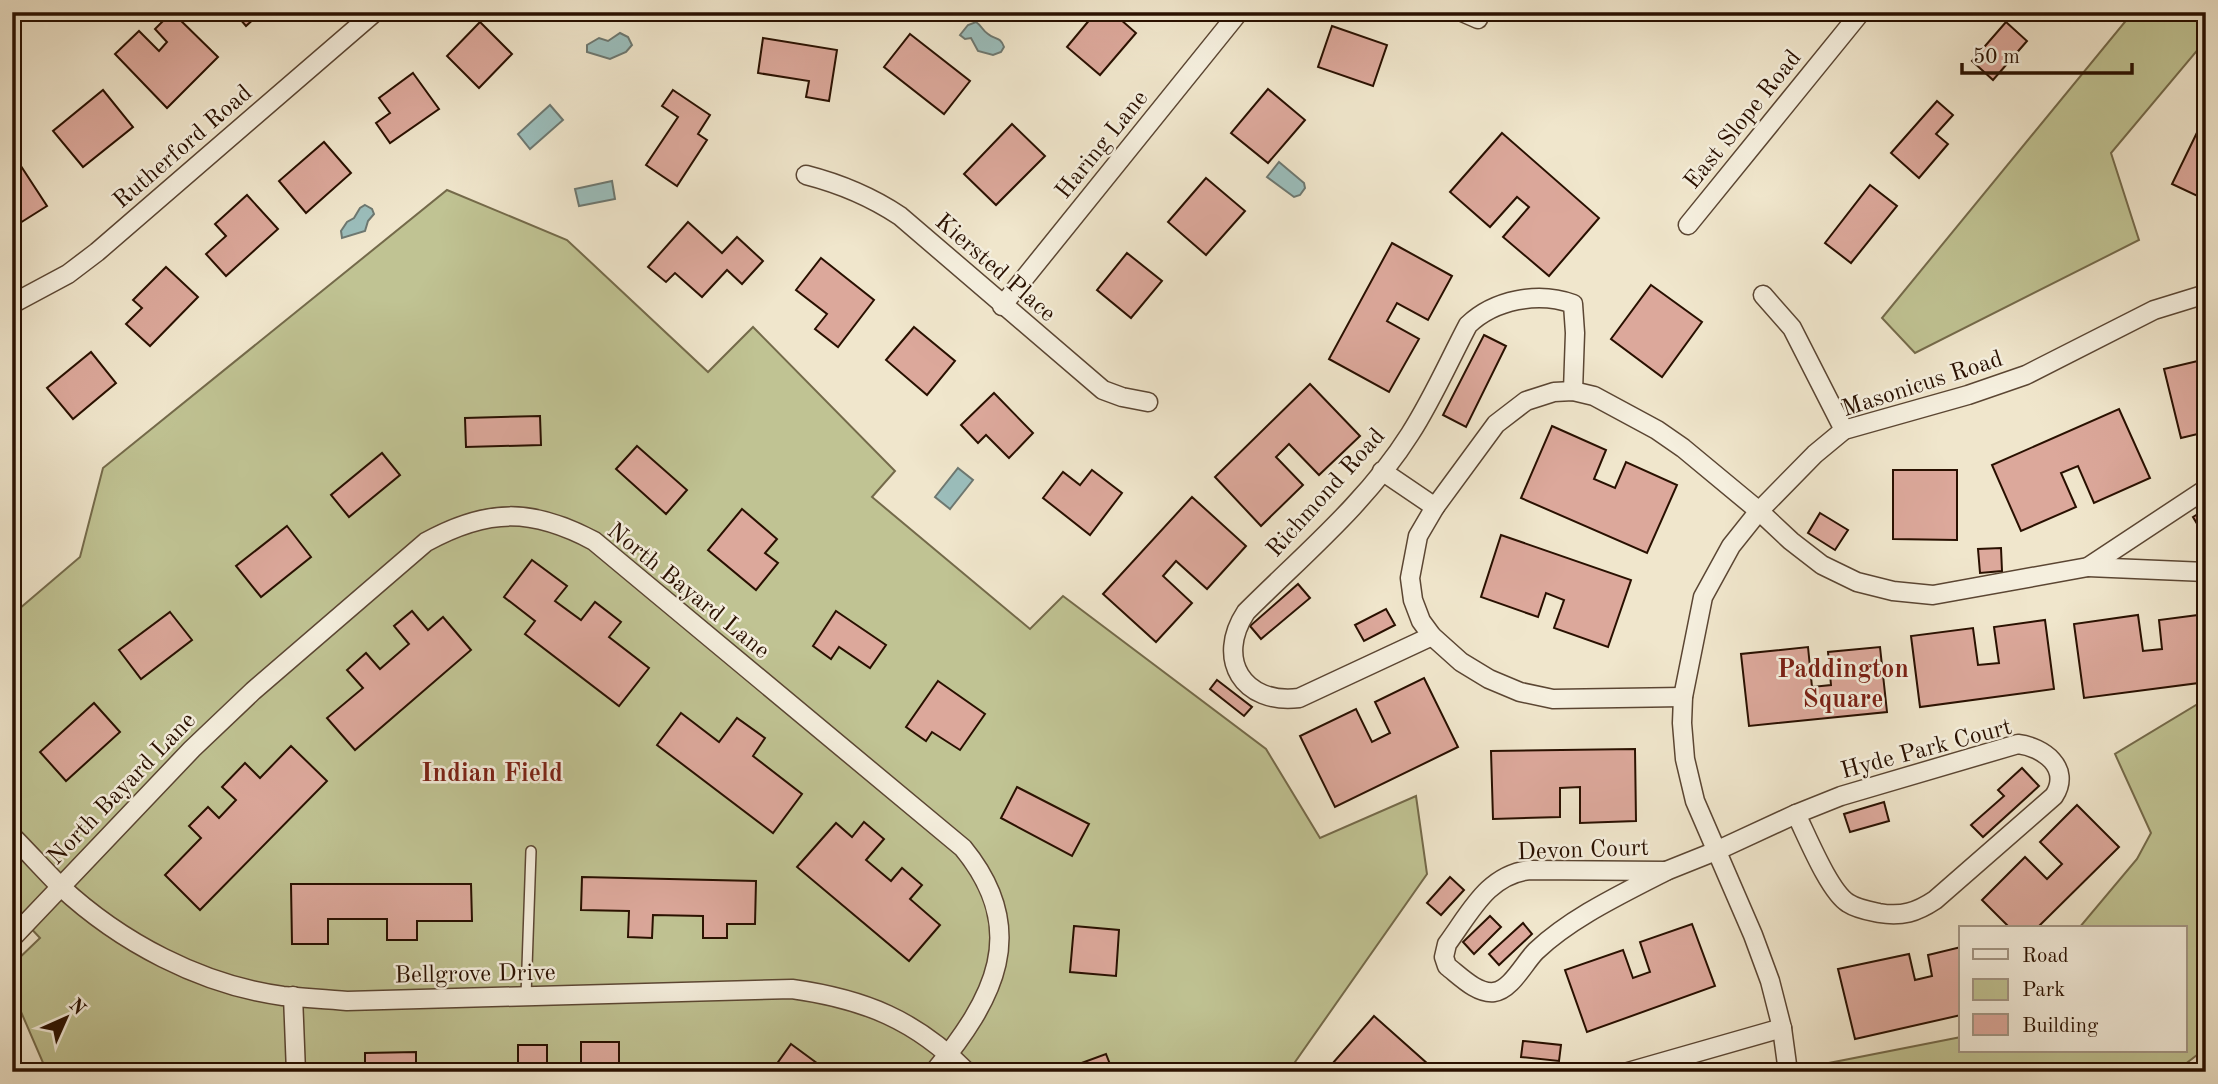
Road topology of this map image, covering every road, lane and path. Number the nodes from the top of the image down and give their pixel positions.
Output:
1 (375, 12) edge
2 (1239, 12) edge
3 (1861, 12) edge
4 (806, 175) dead end
5 (1688, 225) dead end
6 (2206, 294) edge
7 (1763, 295) dead end
8 (12, 304) edge
9 (1002, 306) junction
10 (1573, 391) junction
11 (1148, 402) dead end
12 (1844, 430) junction
13 (1382, 471) junction
14 (2206, 489) edge
15 (1435, 507) junction
16 (1759, 511) junction
17 (2088, 567) junction
18 (2206, 572) edge
19 (1432, 636) junction
20 (1683, 697) junction
21 (1796, 814) junction
22 (12, 836) edge
23 (531, 851) dead end
24 (1716, 851) junction
25 (1666, 871) junction
26 (61, 886) junction
27 (12, 938) edge
28 (293, 996) junction
29 (526, 996) junction
30 (1782, 1028) junction
31 (949, 1054) junction
32 (296, 1072) edge
33 (934, 1072) edge
34 (967, 1072) edge
35 (1628, 1072) edge
36 (1788, 1072) edge

1 - 8 street, Rutherford Road
2 - 9 street, Haring Lane
3 - 5 street, East Slope Road
4 - 9 street, Kiersted Place
6 - 12 street, Masonicus Road
7 - 12 street
9 - 11 street, Kiersted Place
10 - 13 street, Richmond Road
10 - 15 street
10 - 16 street
12 - 16 street, Masonicus Road
13 - 15 street
13 - 19 street, Richmond Road
14 - 17 street
15 - 19 street
16 - 17 street
16 - 20 street, Masonicus Road
17 - 18 street
19 - 20 street
20 - 24 street, Masonicus Road
21 - 21 street, Hyde Park Court
21 - 24 street, Hyde Park Court
22 - 26 street, Bellgrove Drive
23 - 29 lane
24 - 25 street, Devon Court
24 - 30 street, Masonicus Road
25 - 25 street, Devon Court
26 - 27 street, North Bayard Lane
26 - 28 street, Bellgrove Drive
26 - 31 street, North Bayard Lane
28 - 29 street, Bellgrove Drive
28 - 32 street
29 - 31 street, Bellgrove Drive
30 - 35 street
30 - 36 street, Masonicus Road
31 - 33 street, North Bayard Lane
31 - 34 street, Bellgrove Drive

